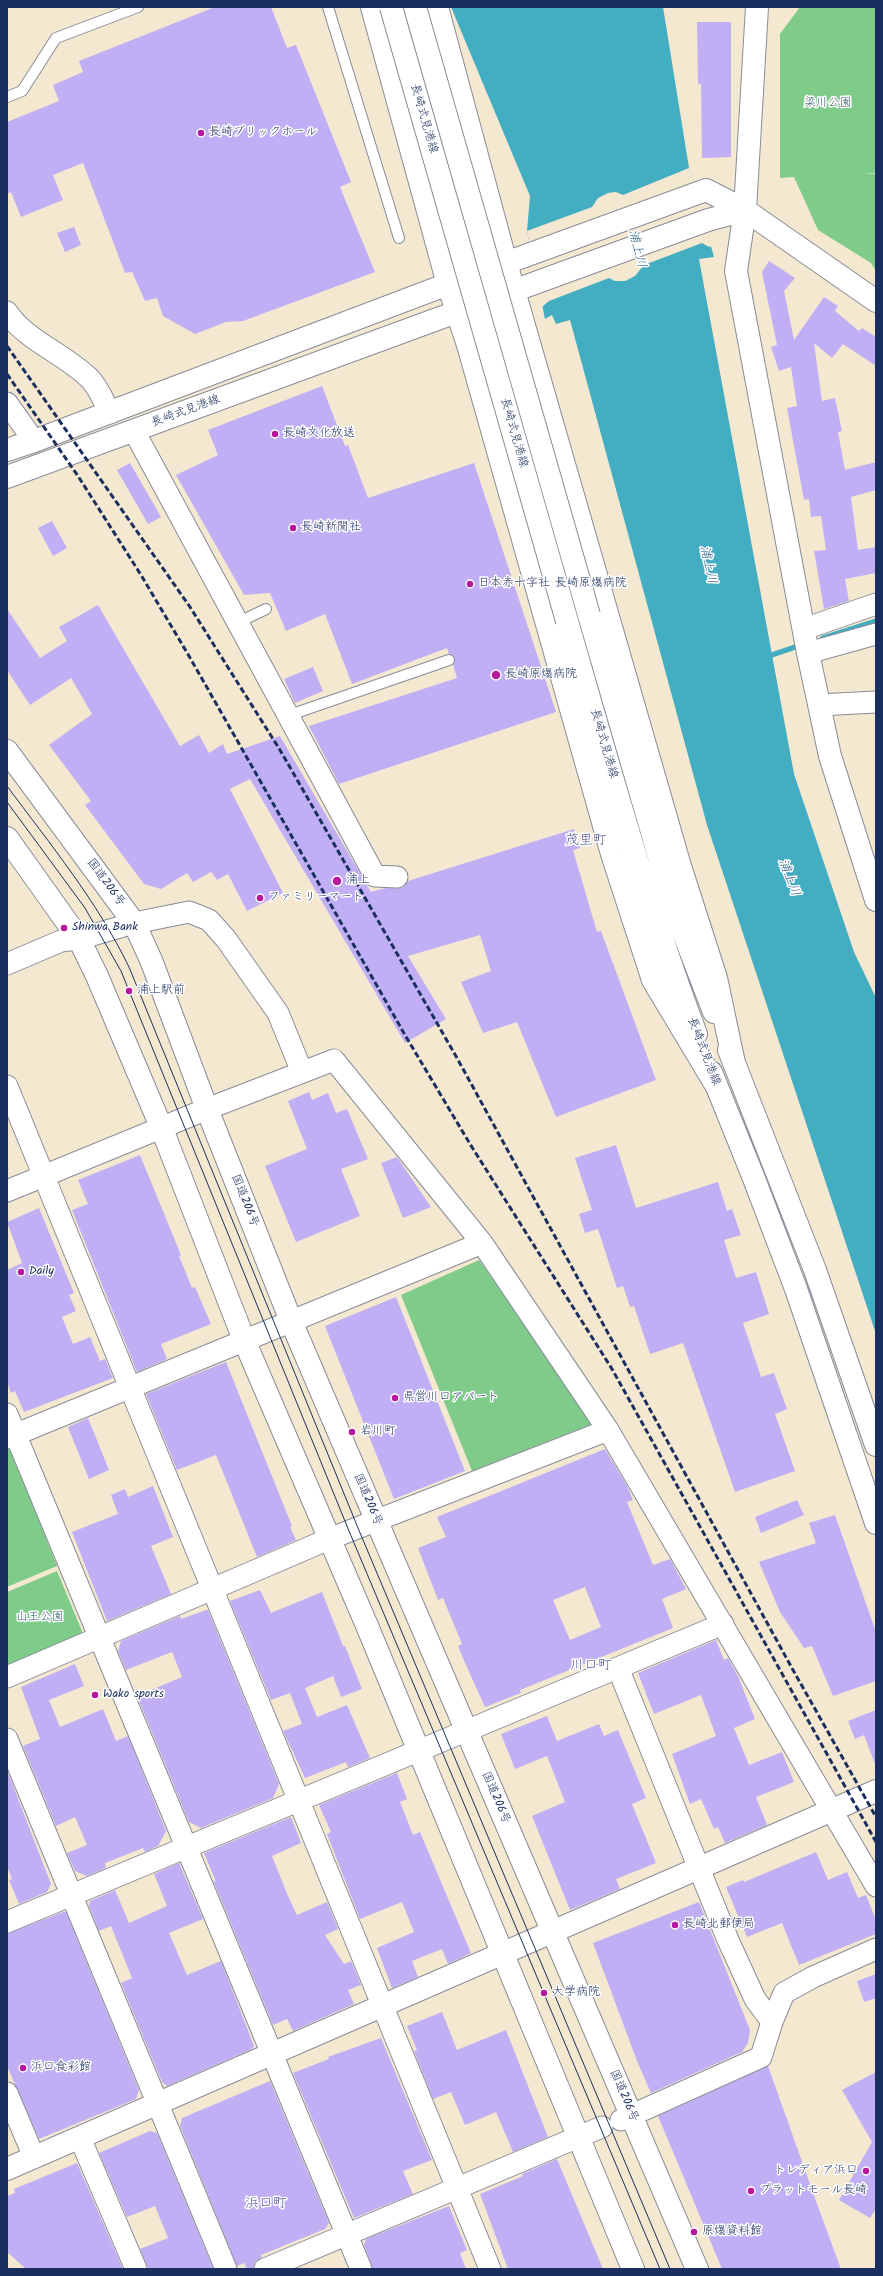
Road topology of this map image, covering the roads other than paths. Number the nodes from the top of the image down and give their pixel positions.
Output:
1 (138, 7) edge
2 (328, 7) edge
3 (372, 7) edge
4 (391, 7) edge
5 (416, 7) edge
6 (437, 7) edge
7 (757, 7) edge
8 (7, 98) edge
9 (744, 210) junction
10 (399, 238) dead end
11 (506, 263) junction
12 (448, 284) junction
13 (515, 290) junction
14 (876, 301) edge
15 (7, 312) edge
16 (457, 312) junction
17 (7, 403) edge
18 (110, 413) junction
19 (134, 431) junction
20 (34, 441) junction
21 (7, 450) edge
22 (7, 477) edge
23 (876, 604) edge
24 (266, 609) dead end
25 (238, 623) junction
26 (804, 629) junction
27 (876, 634) edge
28 (808, 653) junction
29 (449, 660) dead end
30 (876, 702) edge
31 (820, 705) junction
32 (287, 716) junction
33 (7, 751) edge
34 (7, 838) edge
35 (397, 877) dead end
36 (876, 900) edge
37 (134, 923) junction
38 (79, 940) junction
39 (7, 964) edge
40 (734, 1063) junction
41 (302, 1072) junction
42 (716, 1085) junction
43 (7, 1086) edge
44 (207, 1109) junction
45 (162, 1129) junction
46 (44, 1176) junction
47 (7, 1192) edge
48 (482, 1243) junction
49 (291, 1321) junction
50 (244, 1340) junction
51 (130, 1387) junction
52 (7, 1414) edge
53 (608, 1430) junction
54 (11, 1436) edge
55 (876, 1445) edge
56 (376, 1521) junction
57 (876, 1524) edge
58 (329, 1539) junction
59 (213, 1589) junction
60 (723, 1624) junction
61 (99, 1637) junction
62 (618, 1668) junction
63 (7, 1677) edge
64 (466, 1731) junction
65 (7, 1740) edge
66 (417, 1751) junction
67 (876, 1791) edge
68 (300, 1800) junction
69 (831, 1811) junction
70 (186, 1848) junction
71 (699, 1868) junction
72 (876, 1886) edge
73 (71, 1895) junction
74 (7, 1922) edge
75 (553, 1932) junction
76 (876, 1949) edge
77 (502, 1954) junction
78 (383, 2005) junction
79 (772, 2022) junction
80 (272, 2054) junction
81 (7, 2093) edge
82 (157, 2104) junction
83 (618, 2121) junction
84 (578, 2137) junction
85 (80, 2138) junction
86 (34, 2157) junction
87 (7, 2169) edge
88 (458, 2188) junction
89 (347, 2235) junction
90 (136, 2269) edge
91 (226, 2269) edge
92 (265, 2269) edge
93 (361, 2269) edge
94 (490, 2269) edge
95 (633, 2269) edge
96 (697, 2269) edge

1 - 8 lane
2 - 10 lane
3 - 12 main road
4 - 42 main road, 長崎式見港線, bridge
5 - 40 main road, 長崎式見港線, bridge
6 - 11 main road
7 - 9 main road
9 - 11 main road
9 - 13 main road, 長崎式見港線
9 - 14 main road
9 - 26 main road
11 - 12 main road
11 - 13 main road
12 - 16 main road
12 - 18 main road
13 - 16 main road, 長崎式見港線
13 - 40 main road
15 - 18 street
16 - 19 main road, 長崎式見港線
16 - 42 main road
17 - 20 street
18 - 20 main road
19 - 22 main road, 長崎式見港線
19 - 25 street
20 - 21 main road
23 - 26 street
24 - 25 lane
25 - 32 street
26 - 28 main road
27 - 28 street
28 - 31 main road
29 - 32 lane
30 - 31 street
31 - 36 main road
32 - 35 street
33 - 37 main road, 国道206号
34 - 38 main road
37 - 38 street
37 - 41 street
37 - 44 main road, 国道206号
38 - 39 street
38 - 45 main road
40 - 55 main road, 長崎式見港線
41 - 44 street
41 - 48 street
42 - 57 main road, 長崎式見港線
43 - 46 street
44 - 45 street
44 - 49 main road, 国道206号
45 - 46 street
45 - 50 main road
46 - 47 street
46 - 51 street
48 - 49 street
48 - 53 street
49 - 50 street
49 - 56 main road, 国道206号
50 - 51 street
50 - 58 main road
51 - 54 street
51 - 59 street
52 - 54 street
53 - 56 street
53 - 60 street
54 - 61 street
56 - 58 street
56 - 64 main road, 国道206号
58 - 59 street
58 - 66 main road
59 - 61 street
59 - 68 street
60 - 62 street
60 - 69 street
61 - 63 street
61 - 70 street
62 - 64 street
62 - 71 street
64 - 66 street
64 - 75 main road, 国道206号
65 - 73 street
66 - 68 street
66 - 77 main road
67 - 69 main road
68 - 70 street
68 - 78 street
69 - 71 main road
69 - 72 street
70 - 73 street
70 - 80 street
71 - 75 main road
71 - 79 street
73 - 74 street
73 - 82 street
75 - 77 main road
75 - 83 main road, 国道206号
76 - 79 street
77 - 78 main road
77 - 84 main road
78 - 80 main road
78 - 88 street
79 - 83 street
80 - 82 main road
80 - 89 street
81 - 86 street
82 - 85 main road
82 - 91 street
83 - 84 street
83 - 96 main road, 国道206号
84 - 88 street
84 - 95 main road
85 - 86 main road
85 - 90 street
86 - 87 main road
88 - 89 street
88 - 94 street
89 - 92 street
89 - 93 street

